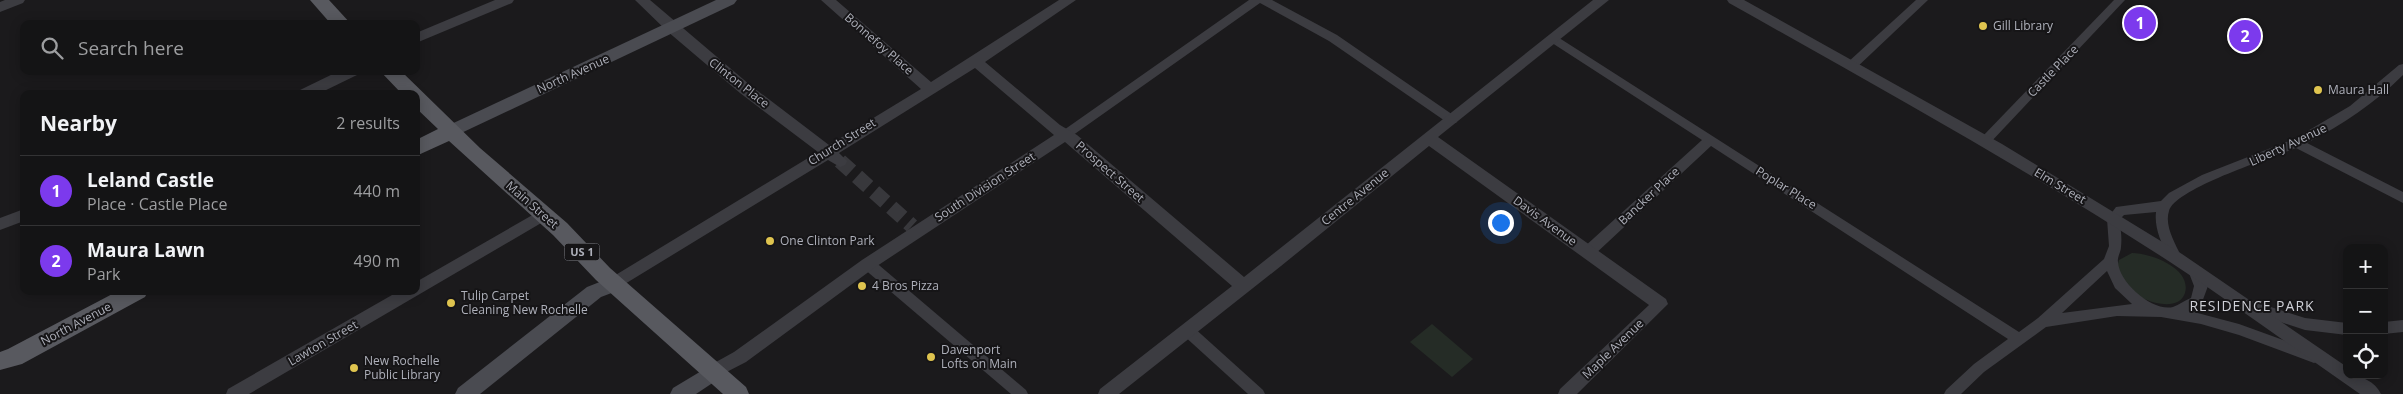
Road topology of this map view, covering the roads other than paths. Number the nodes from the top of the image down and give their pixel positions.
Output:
1 (18, 0) edge
2 (320, 0) edge
3 (507, 0) edge
4 (642, 0) edge
5 (729, 0) edge
6 (828, 0) edge
7 (1069, 0) edge
8 (1257, 0) edge
9 (1263, 0) edge
10 (1602, 0) edge
11 (1734, 0) edge
12 (1922, 0) edge
13 (2120, 0) edge
14 (0, 7) edge
15 (338, 20) edge
16 (672, 28) junction
17 (420, 36) edge
18 (1553, 38) junction
19 (975, 61) junction
20 (1851, 66) junction
21 (2402, 70) edge
22 (344, 75) edge
23 (393, 75) edge
24 (930, 88) junction
25 (313, 90) edge
26 (410, 90) edge
27 (420, 100) edge
28 (1452, 120) junction
29 (451, 131) junction
30 (1065, 135) junction
31 (1430, 139) junction
32 (1710, 140) junction
33 (1985, 141) junction
34 (2297, 143) junction
35 (420, 147) edge
36 (829, 150) junction
37 (840, 161) tunnel mouth
38 (2403, 198) edge
39 (2165, 206) junction
40 (543, 214) junction
41 (20, 216) edge
42 (2113, 219) junction
43 (0, 224) edge
44 (1588, 252) junction
45 (2176, 258) junction
46 (2111, 261) junction
47 (868, 264) junction
48 (2196, 273) junction
49 (615, 284) junction
50 (1243, 286) junction
51 (420, 287) edge
52 (131, 295) edge
53 (406, 295) edge
54 (2239, 302) junction
55 (1660, 304) joint
56 (2159, 310) junction
57 (2173, 313) junction
58 (2043, 322) junction
59 (2403, 326) edge
60 (2388, 328) edge
61 (2343, 329) edge
62 (1187, 330) junction
63 (2017, 338) junction
64 (2322, 360) junction
65 (5, 362) edge
66 (713, 372) junction
67 (234, 394) edge
68 (465, 394) edge
69 (680, 394) edge
70 (738, 394) edge
71 (1021, 394) edge
72 (1106, 394) edge
73 (1258, 394) edge
74 (1566, 394) edge
75 (1951, 394) edge
76 (2373, 394) edge

1 - 14 street
2 - 15 main road
3 - 17 street
4 - 16 street, Clinton Place
5 - 16 main road, North Avenue
6 - 24 street, Bonnefoy Place
7 - 19 street, Church Street
8 - 30 street, South Division Street
9 - 28 street
10 - 18 street, Centre Avenue
11 - 20 street, Elm Street
12 - 20 street
13 - 33 street, Castle Place
16 - 29 main road, North Avenue
16 - 36 street, Clinton Place
18 - 28 street, Centre Avenue
18 - 32 street, Poplar Place
19 - 24 street, Church Street
19 - 30 street, Prospect Street
20 - 33 street, Elm Street
21 - 34 street, Liberty Avenue
22 - 25 street
23 - 26 main road, Main Street / US 1
24 - 36 street, Church Street
27 - 29 main road, Main Street / US 1
28 - 31 street, Centre Avenue
29 - 35 main road, North Avenue
29 - 40 main road, Main Street / US 1
30 - 47 street, South Division Street
30 - 50 street, Prospect Street
31 - 44 street, Davis Avenue
31 - 50 street, Centre Avenue
32 - 44 street, Bancker Place
32 - 63 street, Poplar Place
33 - 42 street, Elm Street
34 - 38 street
34 - 39 street, Liberty Avenue
36 - 37 street, Clinton Place
36 - 49 street, Church Street
39 - 42 street
39 - 45 street
40 - 49 main road, Main Street / US 1
40 - 51 street, Lawton Street
41 - 43 street
42 - 45 street, Elm Street
42 - 46 street
44 - 55 street, Davis Avenue
45 - 48 street, Elm Street
46 - 56 street
46 - 58 street
47 - 66 street, South Division Street
47 - 71 street
48 - 54 street, Elm Street
48 - 57 street
49 - 66 main road, Main Street / US 1
49 - 68 main road
50 - 62 street, Centre Avenue
52 - 65 main road, North Avenue
53 - 67 street, Lawton Street
54 - 61 street
54 - 64 street, Elm Street
55 - 74 street, Maple Avenue
56 - 57 street
56 - 58 street
57 - 64 street
58 - 63 street
59 - 60 street
62 - 72 street, Centre Avenue
62 - 73 street
63 - 75 street
64 - 76 street, Elm Street
66 - 69 main road
66 - 70 main road, Main Street / US 1

